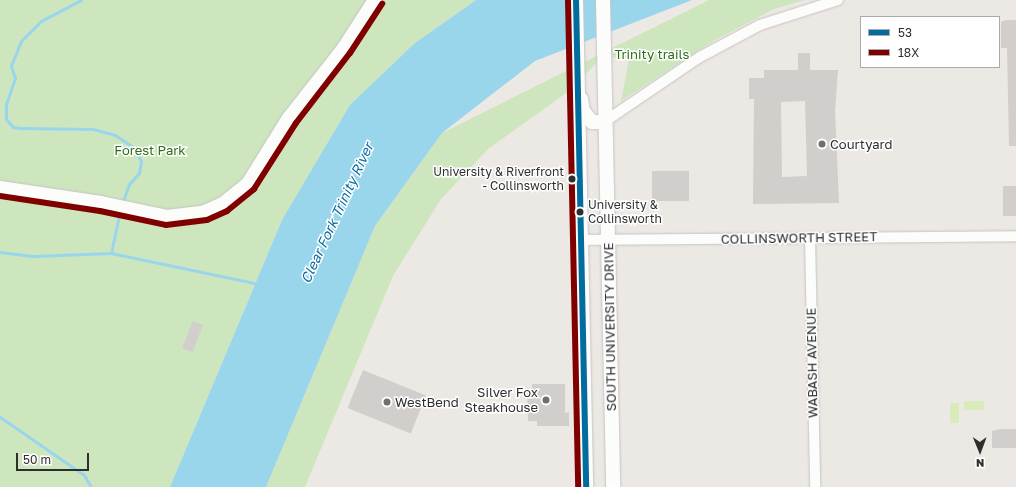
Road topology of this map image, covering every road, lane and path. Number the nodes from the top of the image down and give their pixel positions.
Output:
1 (375, 0) edge
2 (576, 0) edge
3 (603, 0) edge
4 (838, 0) edge
5 (577, 78) junction
6 (604, 122) junction
7 (0, 188) edge
8 (1016, 236) edge
9 (810, 238) junction
10 (582, 240) junction
11 (608, 240) junction
12 (586, 487) edge
13 (612, 487) edge
14 (815, 487) edge

1 - 7 main road
2 - 5 main road, SOUTH UNIVERSITY DRIVE
3 - 6 main road, SOUTH UNIVERSITY DRIVE
4 - 6 street
5 - 6 main road
5 - 10 main road, SOUTH UNIVERSITY DRIVE
6 - 11 main road, SOUTH UNIVERSITY DRIVE
8 - 9 street, COLLINSWORTH STREET
9 - 11 street, COLLINSWORTH STREET
9 - 14 street, WABASH AVENUE
10 - 11 street, COLLINSWORTH STREET
10 - 12 main road, SOUTH UNIVERSITY DRIVE
11 - 13 main road, SOUTH UNIVERSITY DRIVE

